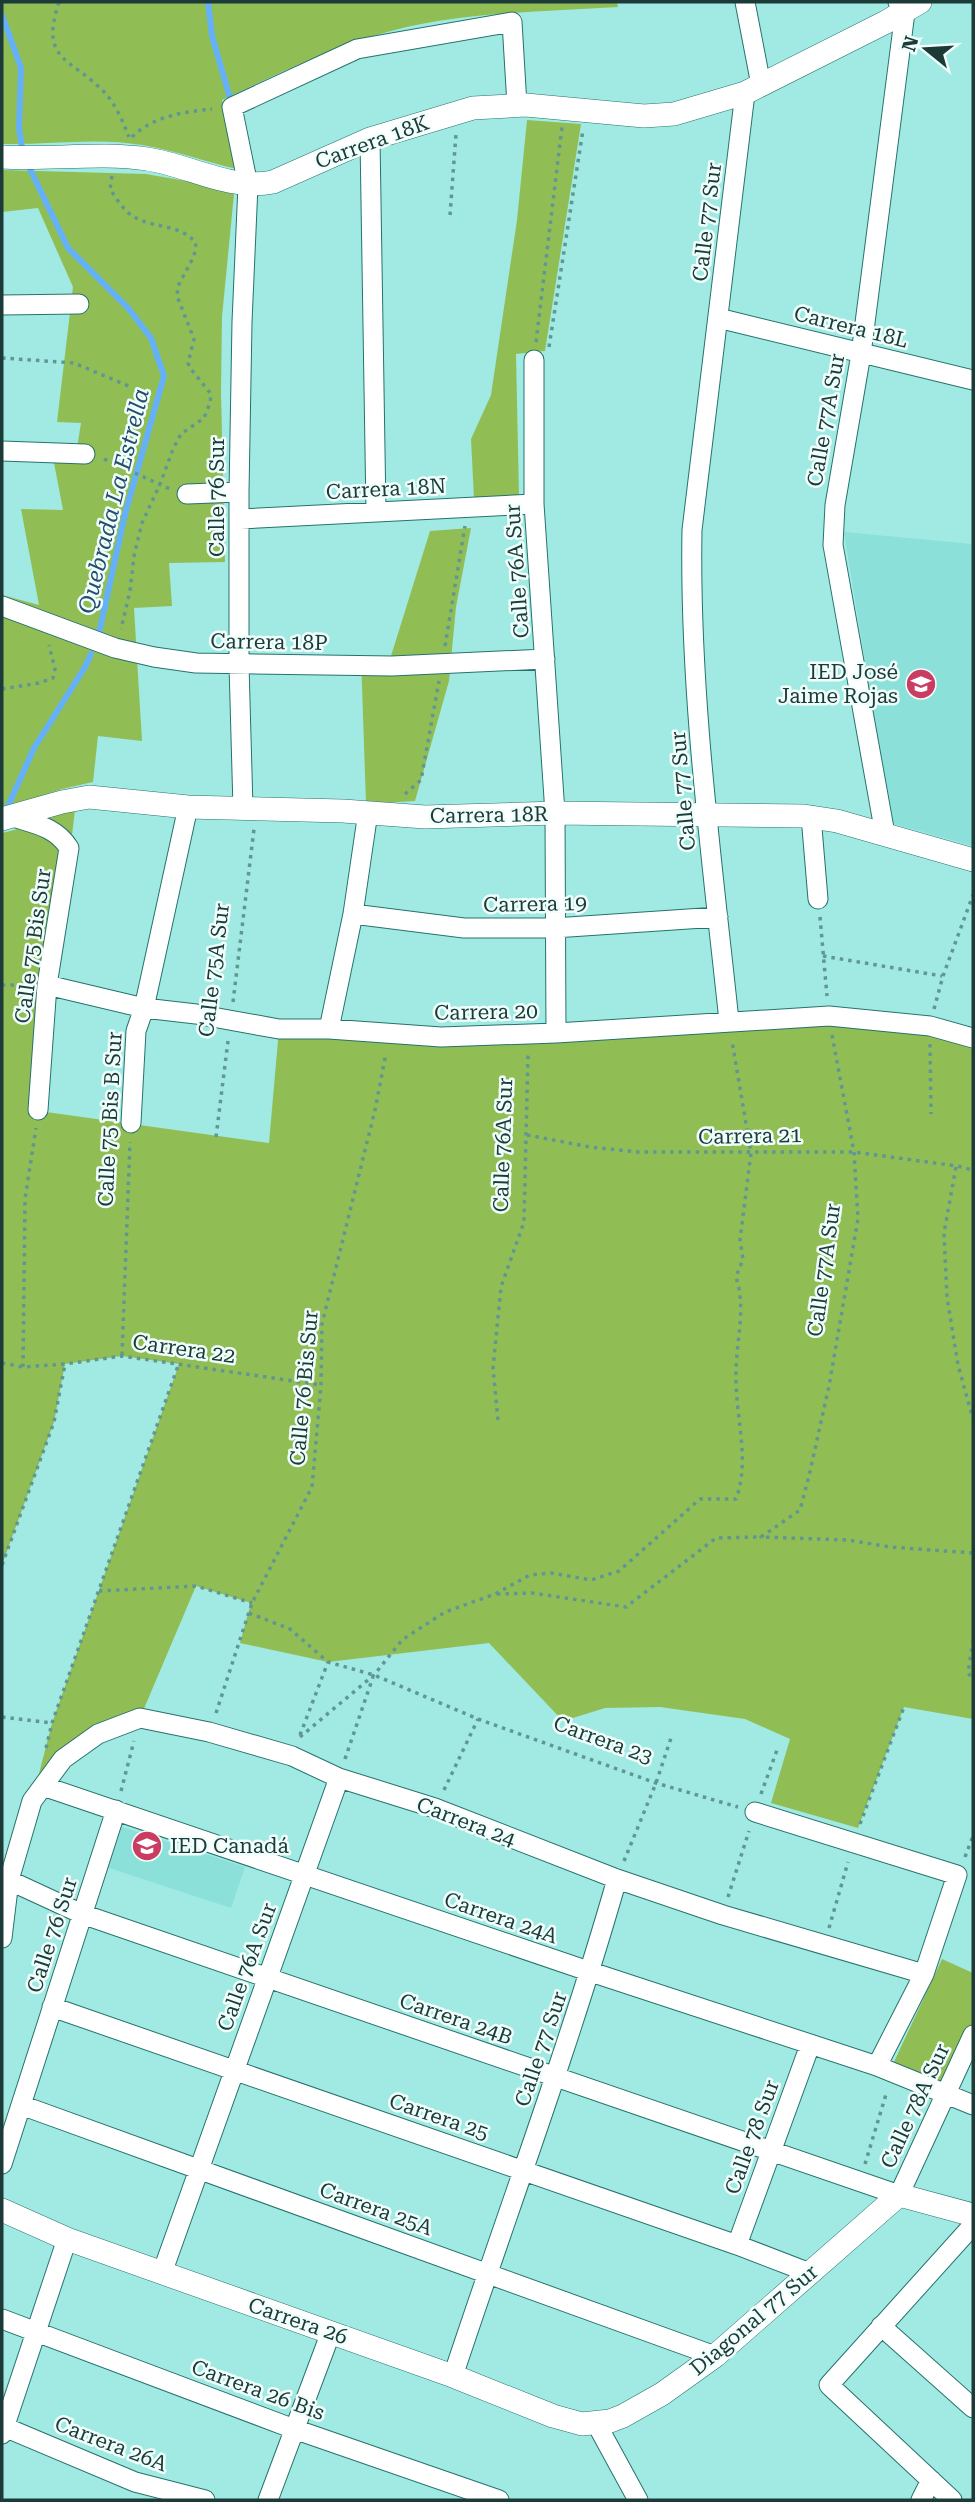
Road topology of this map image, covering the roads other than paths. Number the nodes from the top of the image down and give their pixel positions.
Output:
1 (745, 2) edge
2 (907, 5) edge
3 (753, 89) junction
4 (517, 104) junction
5 (370, 139) junction
6 (2, 157) edge
7 (248, 185) junction
8 (79, 304) dead end
9 (2, 305) edge
10 (718, 318) junction
11 (861, 354) junction
12 (534, 360) road end
13 (973, 380) edge
14 (2, 452) edge
15 (85, 454) dead end
16 (239, 492) junction
17 (187, 494) road end
18 (534, 504) junction
19 (376, 512) junction
20 (240, 519) junction
21 (2, 606) edge
22 (545, 659) junction
23 (239, 665) junction
24 (188, 807) junction
25 (250, 809) junction
26 (368, 812) junction
27 (555, 813) junction
28 (707, 814) junction
29 (811, 816) junction
30 (8, 818) edge
31 (885, 834) junction
32 (973, 860) edge
33 (818, 900) road end
34 (353, 914) junction
35 (718, 917) junction
36 (554, 928) junction
37 (47, 985) junction
38 (144, 1008) junction
39 (729, 1021) junction
40 (329, 1029) junction
41 (556, 1034) junction
42 (973, 1038) edge
43 (38, 1111) road end
44 (131, 1123) road end
45 (339, 1777) junction
46 (38, 1793) junction
47 (116, 1810) junction
48 (755, 1811) road end
49 (304, 1875) junction
50 (5, 1879) edge
51 (617, 1879) junction
52 (82, 1914) junction
53 (2, 1938) edge
54 (591, 1972) junction
55 (924, 1974) junction
56 (268, 1978) junction
57 (52, 2007) junction
58 (973, 2035) edge
59 (810, 2045) junction
60 (235, 2069) junction
61 (885, 2069) junction
62 (556, 2077) junction
63 (945, 2094) junction
64 (21, 2105) junction
65 (973, 2105) edge
66 (771, 2151) junction
67 (2, 2164) edge
68 (199, 2170) junction
69 (523, 2170) junction
70 (899, 2195) junction
71 (2, 2210) edge
72 (973, 2215) edge
73 (973, 2225) edge
74 (67, 2239) junction
75 (737, 2245) junction
76 (162, 2273) junction
77 (810, 2273) junction
78 (487, 2274) junction
79 (2, 2319) edge
80 (881, 2326) junction
81 (37, 2332) junction
82 (331, 2332) junction
83 (715, 2356) junction
84 (453, 2376) junction
85 (973, 2408) edge
86 (596, 2423) junction
87 (3, 2429) edge
88 (294, 2429) junction
89 (931, 2480) junction
90 (205, 2500) edge
91 (268, 2500) edge
92 (499, 2500) edge
93 (638, 2500) edge
94 (921, 2500) edge
95 (952, 2500) edge

1 - 3 street, Calle 77 Sur
2 - 3 street, Carrera 18K
2 - 11 street, Calle 77A Sur
3 - 4 street, Carrera 18K
3 - 10 street, Calle 77 Sur
4 - 5 street, Carrera 18K
4 - 7 street
5 - 7 street, Carrera 18K
5 - 19 street
6 - 7 street, Carrera 18K
7 - 16 street, Calle 76 Sur
8 - 9 street
10 - 11 street, Carrera 18L
10 - 28 street, Calle 77 Sur
11 - 13 street, Carrera 18L
11 - 31 street, Calle 77A Sur
12 - 18 street, Calle 76A Sur
14 - 15 street
16 - 17 street
16 - 20 street, Calle 76 Sur
18 - 19 street, Carrera 18N
18 - 22 street, Calle 76A Sur
19 - 20 street, Carrera 18N
20 - 23 street, Calle 76 Sur
21 - 23 street, Carrera 18P
22 - 23 street, Carrera 18P
22 - 27 street, Calle 76A Sur
23 - 25 street, Calle 76 Sur
24 - 25 street, Carrera 18R
24 - 30 street, Carrera 18R
24 - 38 street, Calle 75 Bis B Sur
25 - 26 street, Carrera 18R
26 - 27 street, Carrera 18R
26 - 34 street
27 - 28 street, Carrera 18R
27 - 36 street, Calle 76A Sur
28 - 29 street, Carrera 18R
28 - 35 street, Calle 77 Sur
29 - 31 street, Carrera 18R
29 - 33 street
30 - 37 street, Calle 75 Bis Sur
31 - 32 street, Carrera 18R
34 - 36 street, Carrera 19
34 - 40 street
35 - 36 street, Carrera 19
35 - 39 street, Calle 77 Sur
36 - 41 street, Calle 76A Sur
37 - 38 street, Carrera 20
37 - 43 street, Calle 75 Bis Sur
38 - 40 street, Carrera 20
38 - 44 street, Calle 75 Bis B Sur
39 - 41 street, Carrera 20
39 - 42 street, Carrera 20
40 - 41 street, Carrera 20
45 - 46 street, Carrera 24
45 - 49 street, Calle 76A Sur
45 - 51 street, Carrera 24
46 - 47 street, Carrera 24A
46 - 50 street
47 - 49 street, Carrera 24A
47 - 52 street, Calle 76 Sur
48 - 55 street
49 - 54 street, Carrera 24A
49 - 56 street, Calle 76A Sur
50 - 52 street, Carrera 24B
50 - 53 street
51 - 54 street, Calle 77 Sur
51 - 55 street, Carrera 24
52 - 56 street, Carrera 24B
52 - 57 street, Calle 76 Sur
54 - 59 street, Carrera 24A
54 - 62 street, Calle 77 Sur
55 - 61 street
56 - 60 street, Calle 76A Sur
56 - 62 street, Carrera 24B
57 - 60 street, Carrera 25
57 - 64 street, Calle 76 Sur
58 - 63 street, Calle 78A Sur
59 - 61 street, Carrera 24A
59 - 66 street, Calle 78 Sur
60 - 68 street, Calle 76A Sur
60 - 69 street, Carrera 25
61 - 63 street, Carrera 24A
62 - 66 street, Carrera 24B
62 - 69 street, Calle 77 Sur
63 - 65 street, Carrera 24A
63 - 70 street, Calle 78A Sur
64 - 67 street, Calle 76 Sur
64 - 68 street, Carrera 25A
66 - 70 street, Carrera 24B
66 - 75 street, Calle 78 Sur
68 - 76 street, Calle 76A Sur
68 - 78 street, Carrera 25A
69 - 75 street, Carrera 25
69 - 78 street, Calle 77 Sur
70 - 72 street
70 - 77 street, Diagonal 77 Sur
71 - 74 street, Carrera 26
73 - 80 street
74 - 76 street, Carrera 26
74 - 81 street
75 - 77 street, Carrera 25
76 - 82 street, Carrera 26
77 - 83 street, Diagonal 77 Sur
78 - 83 street, Carrera 25A
78 - 84 street, Calle 77 Sur
79 - 81 street, Carrera 26 Bis
80 - 85 street
80 - 89 street
81 - 87 street
81 - 88 street, Carrera 26 Bis
82 - 84 street, Carrera 26
82 - 88 street
83 - 86 street, Diagonal 77 Sur
84 - 86 street, Carrera 26
86 - 93 street
87 - 90 street, Carrera 26A
88 - 91 street
88 - 92 street, Carrera 26 Bis
89 - 94 street
89 - 95 street

